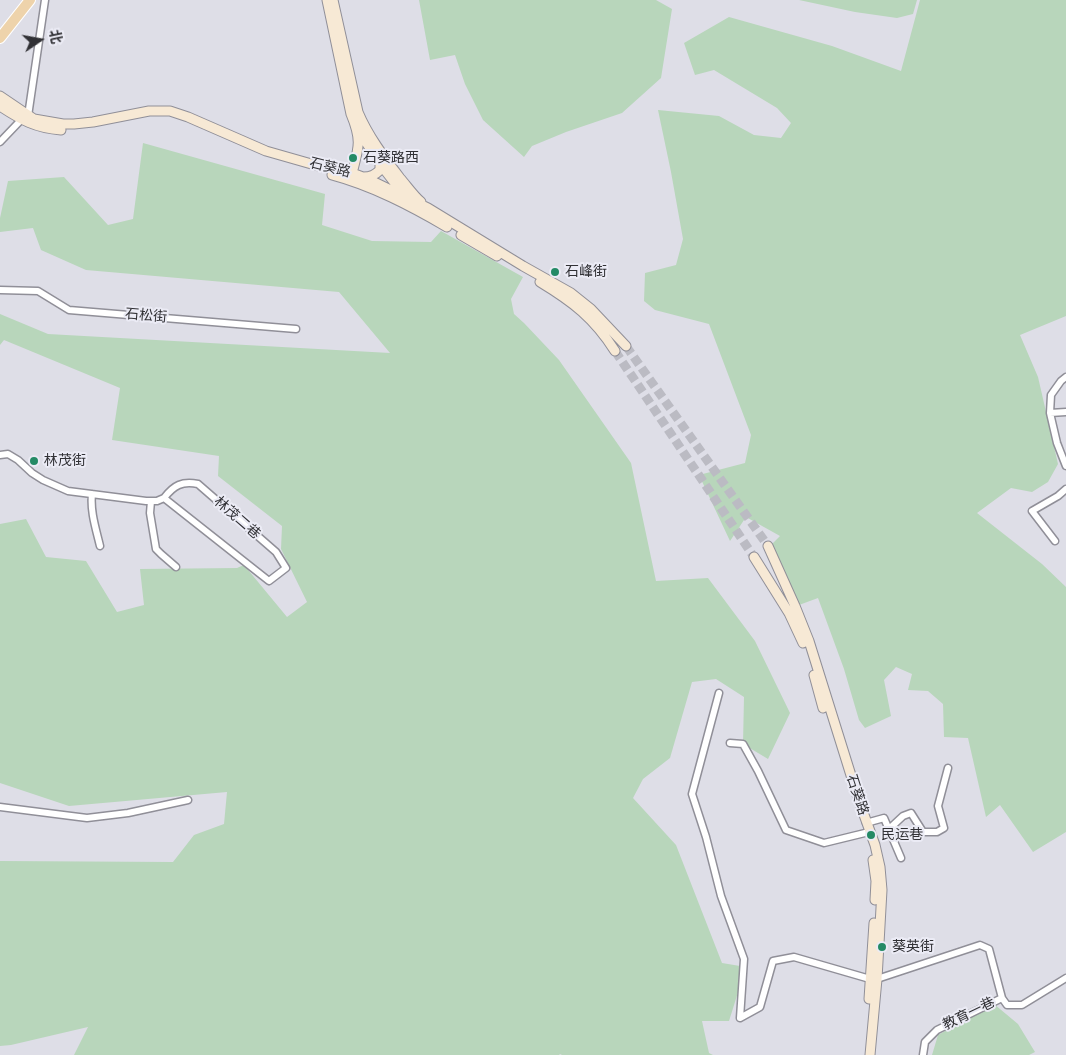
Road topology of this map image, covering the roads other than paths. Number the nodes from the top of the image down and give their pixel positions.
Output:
1 (30, 0) edge
2 (45, 0) edge
3 (326, 0) edge
4 (334, 0) edge
5 (0, 38) edge
6 (0, 96) edge
7 (0, 106) edge
8 (25, 118) junction
9 (357, 127) junction
10 (0, 142) edge
11 (370, 148) junction
12 (380, 163) junction
13 (356, 177) junction
14 (406, 197) junction
15 (424, 210) junction
16 (0, 290) edge
17 (296, 329) dead end
18 (626, 346) tunnel mouth
19 (616, 351) tunnel mouth
20 (1066, 377) edge
21 (1066, 412) edge
22 (1050, 413) junction
23 (0, 455) edge
24 (1066, 466) edge
25 (1066, 489) edge
26 (92, 494) junction
27 (164, 498) junction
28 (151, 501) junction
29 (1055, 541) dead end
30 (100, 546) dead end
31 (768, 546) tunnel mouth
32 (754, 557) tunnel mouth
33 (176, 567) dead end
34 (719, 693) dead end
35 (730, 743) dead end
36 (948, 768) dead end
37 (188, 800) dead end
38 (0, 807) edge
39 (867, 829) junction
40 (888, 830) junction
41 (901, 858) dead end
42 (1066, 978) edge
43 (873, 979) junction
44 (1002, 998) junction
45 (864, 1055) edge
46 (870, 1055) edge
47 (922, 1055) edge

1 - 5 main road
2 - 8 street
3 - 9 main road
4 - 15 main road
6 - 8 main road, 石葵路
7 - 8 main road, 石葵路
8 - 10 street
8 - 13 main road, 石葵路
9 - 11 main road
9 - 13 main road
11 - 12 main road
11 - 13 main road
12 - 13 main road
12 - 14 main road
13 - 14 main road, 石葵路
13 - 15 main road, 石葵路
14 - 15 main road, 石葵路
15 - 18 main road, 石葵路
15 - 19 main road, 石葵路
16 - 17 street, 石松街
20 - 22 street
21 - 22 street
22 - 24 street
23 - 26 street
25 - 29 street
26 - 28 street
26 - 30 street
27 - 27 street, 林茂二巷
27 - 28 street
28 - 33 street
31 - 39 main road, 石葵路
32 - 39 main road
34 - 43 street
35 - 39 street
36 - 40 street
37 - 38 street
39 - 40 street
39 - 43 main road, 石葵路
40 - 41 street
42 - 44 street
43 - 44 street
43 - 45 main road
43 - 46 main road, 石葵路
44 - 47 street, 教育一巷

